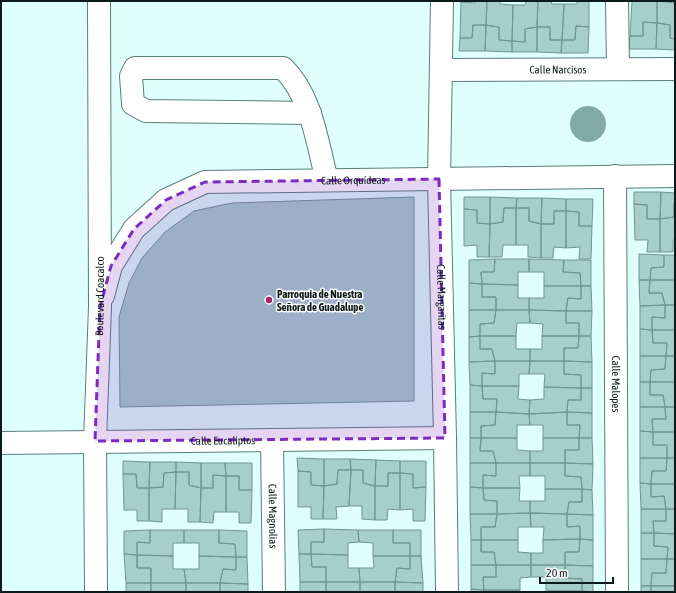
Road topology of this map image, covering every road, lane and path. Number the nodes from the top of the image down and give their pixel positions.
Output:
1 (98, 1) edge
2 (442, 1) edge
3 (617, 1) edge
4 (618, 69) junction
5 (675, 69) edge
6 (441, 70) junction
7 (310, 113) junction
8 (615, 176) junction
9 (675, 176) edge
10 (438, 179) junction
11 (327, 180) junction
12 (100, 307) junction
13 (446, 438) junction
14 (272, 440) junction
15 (95, 441) junction
16 (1, 443) edge
17 (96, 592) edge
18 (274, 592) edge
19 (447, 592) edge
20 (617, 592) edge

1 - 12 street, Boulevard Coacalco
2 - 6 street, Calle Margaritas
3 - 4 street
4 - 5 street, Calle Narcisos
4 - 6 street, Calle Narcisos
6 - 10 street, Calle Margaritas
7 - 7 street
7 - 11 street
8 - 9 street, Calle Orquídeas
8 - 10 street, Calle Orquídeas
8 - 20 street, Calle Malopes
10 - 11 street, Calle Orquídeas
10 - 13 street, Calle Margaritas
11 - 12 street, Calle Orquídeas
12 - 15 street, Boulevard Coacalco
13 - 14 street, Calle Eucaliptos
13 - 19 street, Calle Margaritas
14 - 15 street, Calle Eucaliptos
14 - 18 street, Calle Magnolias
15 - 16 street, Calle Eucaliptos
15 - 17 street, Boulevard Coacalco

